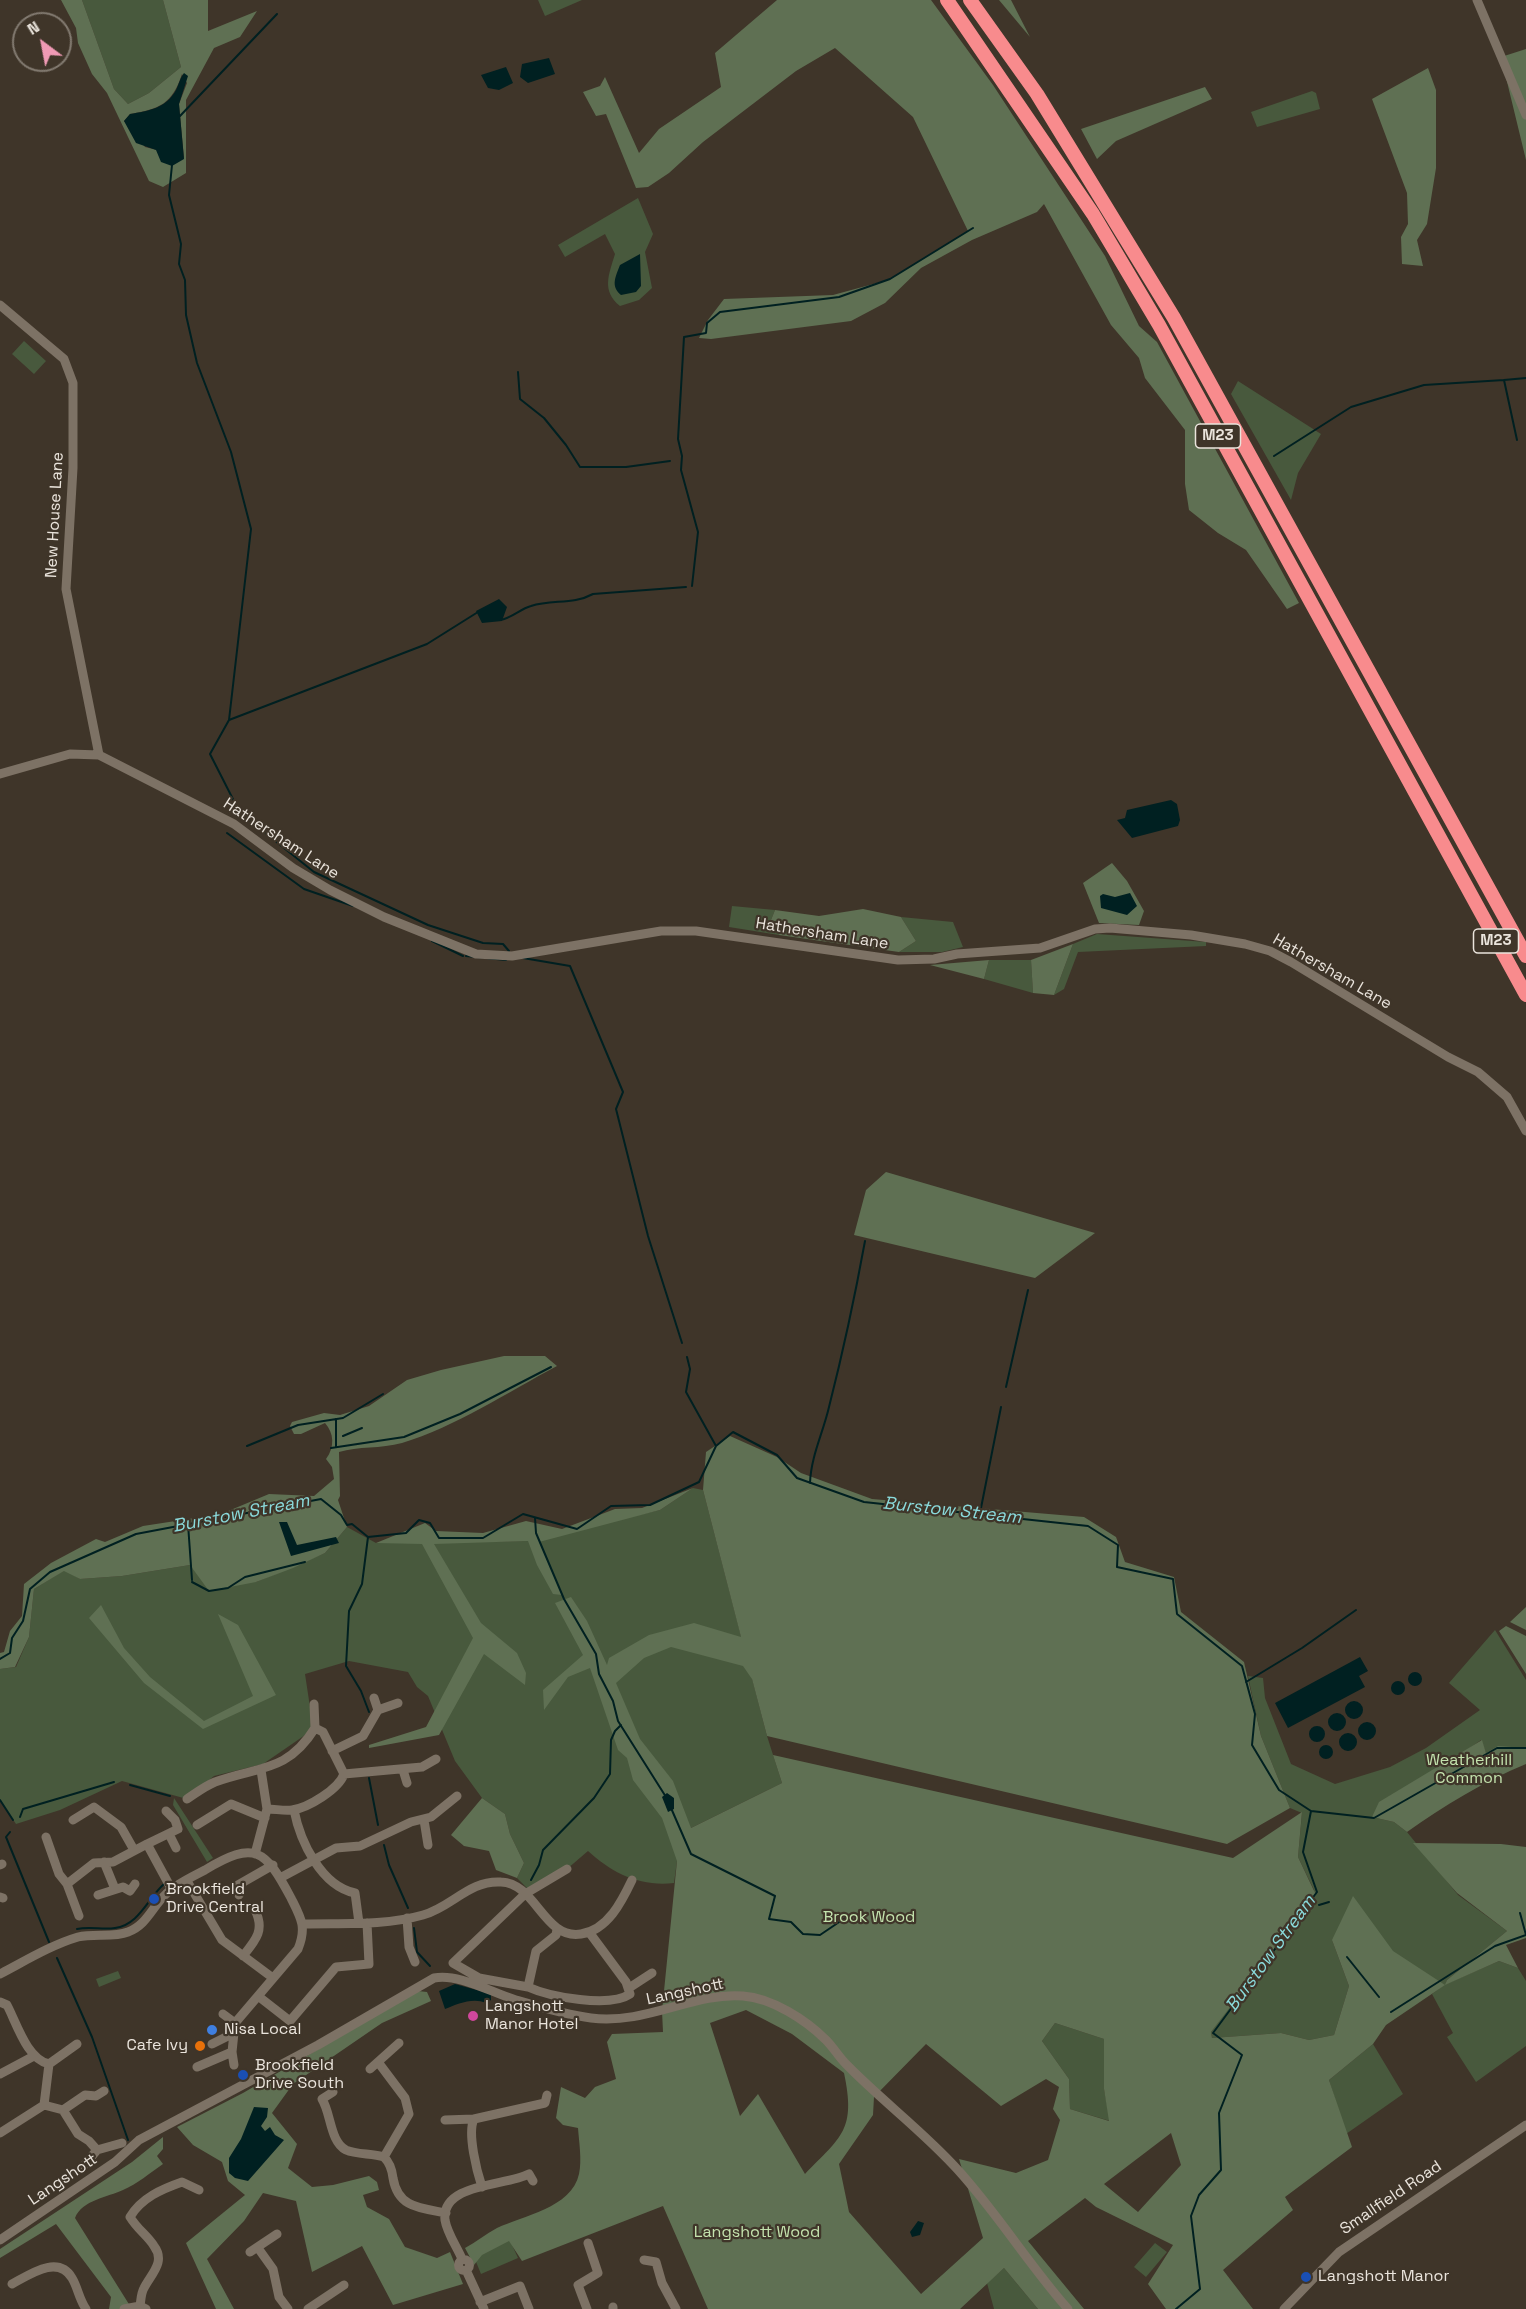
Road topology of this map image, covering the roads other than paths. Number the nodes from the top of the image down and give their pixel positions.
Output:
1 (947, 0) edge
2 (970, 0) edge
3 (1477, 0) edge
4 (1526, 115) edge
5 (0, 305) edge
6 (99, 755) junction
7 (0, 774) edge
8 (1526, 956) edge
9 (1526, 995) edge
10 (1526, 1131) edge
11 (374, 1698) dead end
12 (398, 1703) dead end
13 (314, 1704) dead end
14 (378, 1710) junction
15 (315, 1728) junction
16 (332, 1751) junction
17 (436, 1759) dead end
18 (261, 1770) junction
19 (403, 1770) junction
20 (344, 1774) junction
21 (407, 1783) dead end
22 (457, 1796) dead end
23 (187, 1799) dead end
24 (294, 1810) junction
25 (166, 1811) dead end
26 (266, 1814) junction
27 (73, 1820) dead end
28 (424, 1820) junction
29 (197, 1825) dead end
30 (170, 1834) junction
31 (46, 1837) dead end
32 (147, 1844) junction
33 (428, 1845) dead end
34 (176, 1848) dead end
35 (134, 1850) junction
36 (255, 1854) junction
37 (315, 1858) junction
38 (104, 1862) junction
39 (273, 1865) junction
40 (567, 1869) dead end
41 (280, 1878) junction
42 (632, 1880) dead end
43 (187, 1881) junction
44 (67, 1884) junction
45 (135, 1884) dead end
46 (115, 1889) junction
47 (172, 1890) junction
48 (525, 1894) junction
49 (98, 1895) dead end
50 (239, 1895) dead end
51 (255, 1910) dead end
52 (79, 1916) dead end
53 (407, 1918) junction
54 (363, 1923) junction
55 (304, 1924) junction
56 (557, 1929) junction
57 (589, 1932) junction
58 (243, 1956) junction
59 (415, 1962) dead end
60 (652, 1973) dead end
61 (0, 1974) edge
62 (273, 1978) junction
63 (528, 1987) junction
64 (629, 1989) junction
65 (258, 1996) junction
66 (0, 2002) edge
67 (223, 2014) dead end
68 (235, 2028) junction
69 (399, 2043) dead end
70 (77, 2044) dead end
71 (212, 2044) dead end
72 (232, 2052) junction
73 (34, 2056) junction
74 (378, 2062) junction
75 (49, 2064) junction
76 (234, 2065) dead end
77 (197, 2067) dead end
78 (370, 2068) dead end
79 (0, 2074) edge
80 (104, 2091) dead end
81 (333, 2092) dead end
82 (44, 2104) junction
83 (547, 2104) dead end
84 (63, 2110) junction
85 (446, 2120) dead end
86 (473, 2122) junction
87 (1526, 2125) edge
88 (0, 2133) edge
89 (122, 2143) dead end
90 (97, 2150) junction
91 (384, 2157) junction
92 (82, 2168) dead end
93 (529, 2174) dead end
94 (482, 2187) junction
95 (199, 2190) dead end
96 (446, 2213) junction
97 (277, 2234) dead end
98 (0, 2240) edge
99 (599, 2242) dead end
100 (663, 2254) dead end
101 (644, 2260) dead end
102 (656, 2262) junction
103 (344, 2283) dead end
104 (12, 2284) dead end
105 (482, 2306) edge
106 (143, 2308) edge
107 (86, 2309) edge
108 (124, 2309) edge
109 (288, 2309) edge
110 (308, 2309) edge
111 (529, 2309) edge
112 (586, 2309) edge
113 (676, 2309) edge
114 (1068, 2309) edge
115 (1284, 2309) edge

1 - 9 highway, M23
2 - 8 highway, M23
3 - 4 street
5 - 6 street, New House Lane
6 - 7 street
6 - 10 street, Hathersham Lane
11 - 14 street
12 - 14 street
13 - 15 street
14 - 16 street
15 - 16 street
15 - 18 street
16 - 20 street
17 - 19 street
18 - 23 street
18 - 26 street
19 - 20 street
19 - 21 street
20 - 24 street
22 - 28 street
24 - 26 street
24 - 37 street
25 - 30 street
26 - 29 street
26 - 36 street
27 - 35 street
28 - 33 street
28 - 37 street
30 - 32 street
30 - 34 street
31 - 44 street
32 - 35 street
32 - 47 street
35 - 38 street
36 - 39 street
36 - 43 street
37 - 41 street
37 - 54 street
38 - 44 street
38 - 46 street
39 - 41 street
39 - 50 street
40 - 48 street
41 - 55 street
42 - 57 street
43 - 47 street
43 - 58 street
44 - 52 street
45 - 46 street
46 - 49 street
47 - 61 street
48 - 53 street
48 - 56 street
48 - 63 street
51 - 58 street
53 - 54 street
53 - 59 street
54 - 55 street
54 - 65 street
55 - 62 street
56 - 57 street
56 - 63 street
57 - 64 street
58 - 62 street
60 - 64 street
62 - 65 street
63 - 64 street
65 - 68 street
66 - 73 street
67 - 68 street
68 - 71 street
68 - 72 street
69 - 74 street
70 - 75 street
72 - 76 street
72 - 77 street
73 - 75 street
73 - 79 street
74 - 78 street
74 - 91 street
75 - 82 street
80 - 84 street
81 - 91 street
82 - 84 street
82 - 88 street
83 - 86 street
84 - 90 street
85 - 86 street
86 - 94 street
87 - 115 street, Smallfield Road
89 - 90 street
90 - 92 street
91 - 96 street
93 - 94 street
94 - 96 street
95 - 106 street
96 - 105 street
97 - 109 street
98 - 114 street, Langshott
99 - 112 street
100 - 102 street
101 - 102 street
102 - 113 street
103 - 110 street
104 - 107 street
105 - 111 street
106 - 108 street

